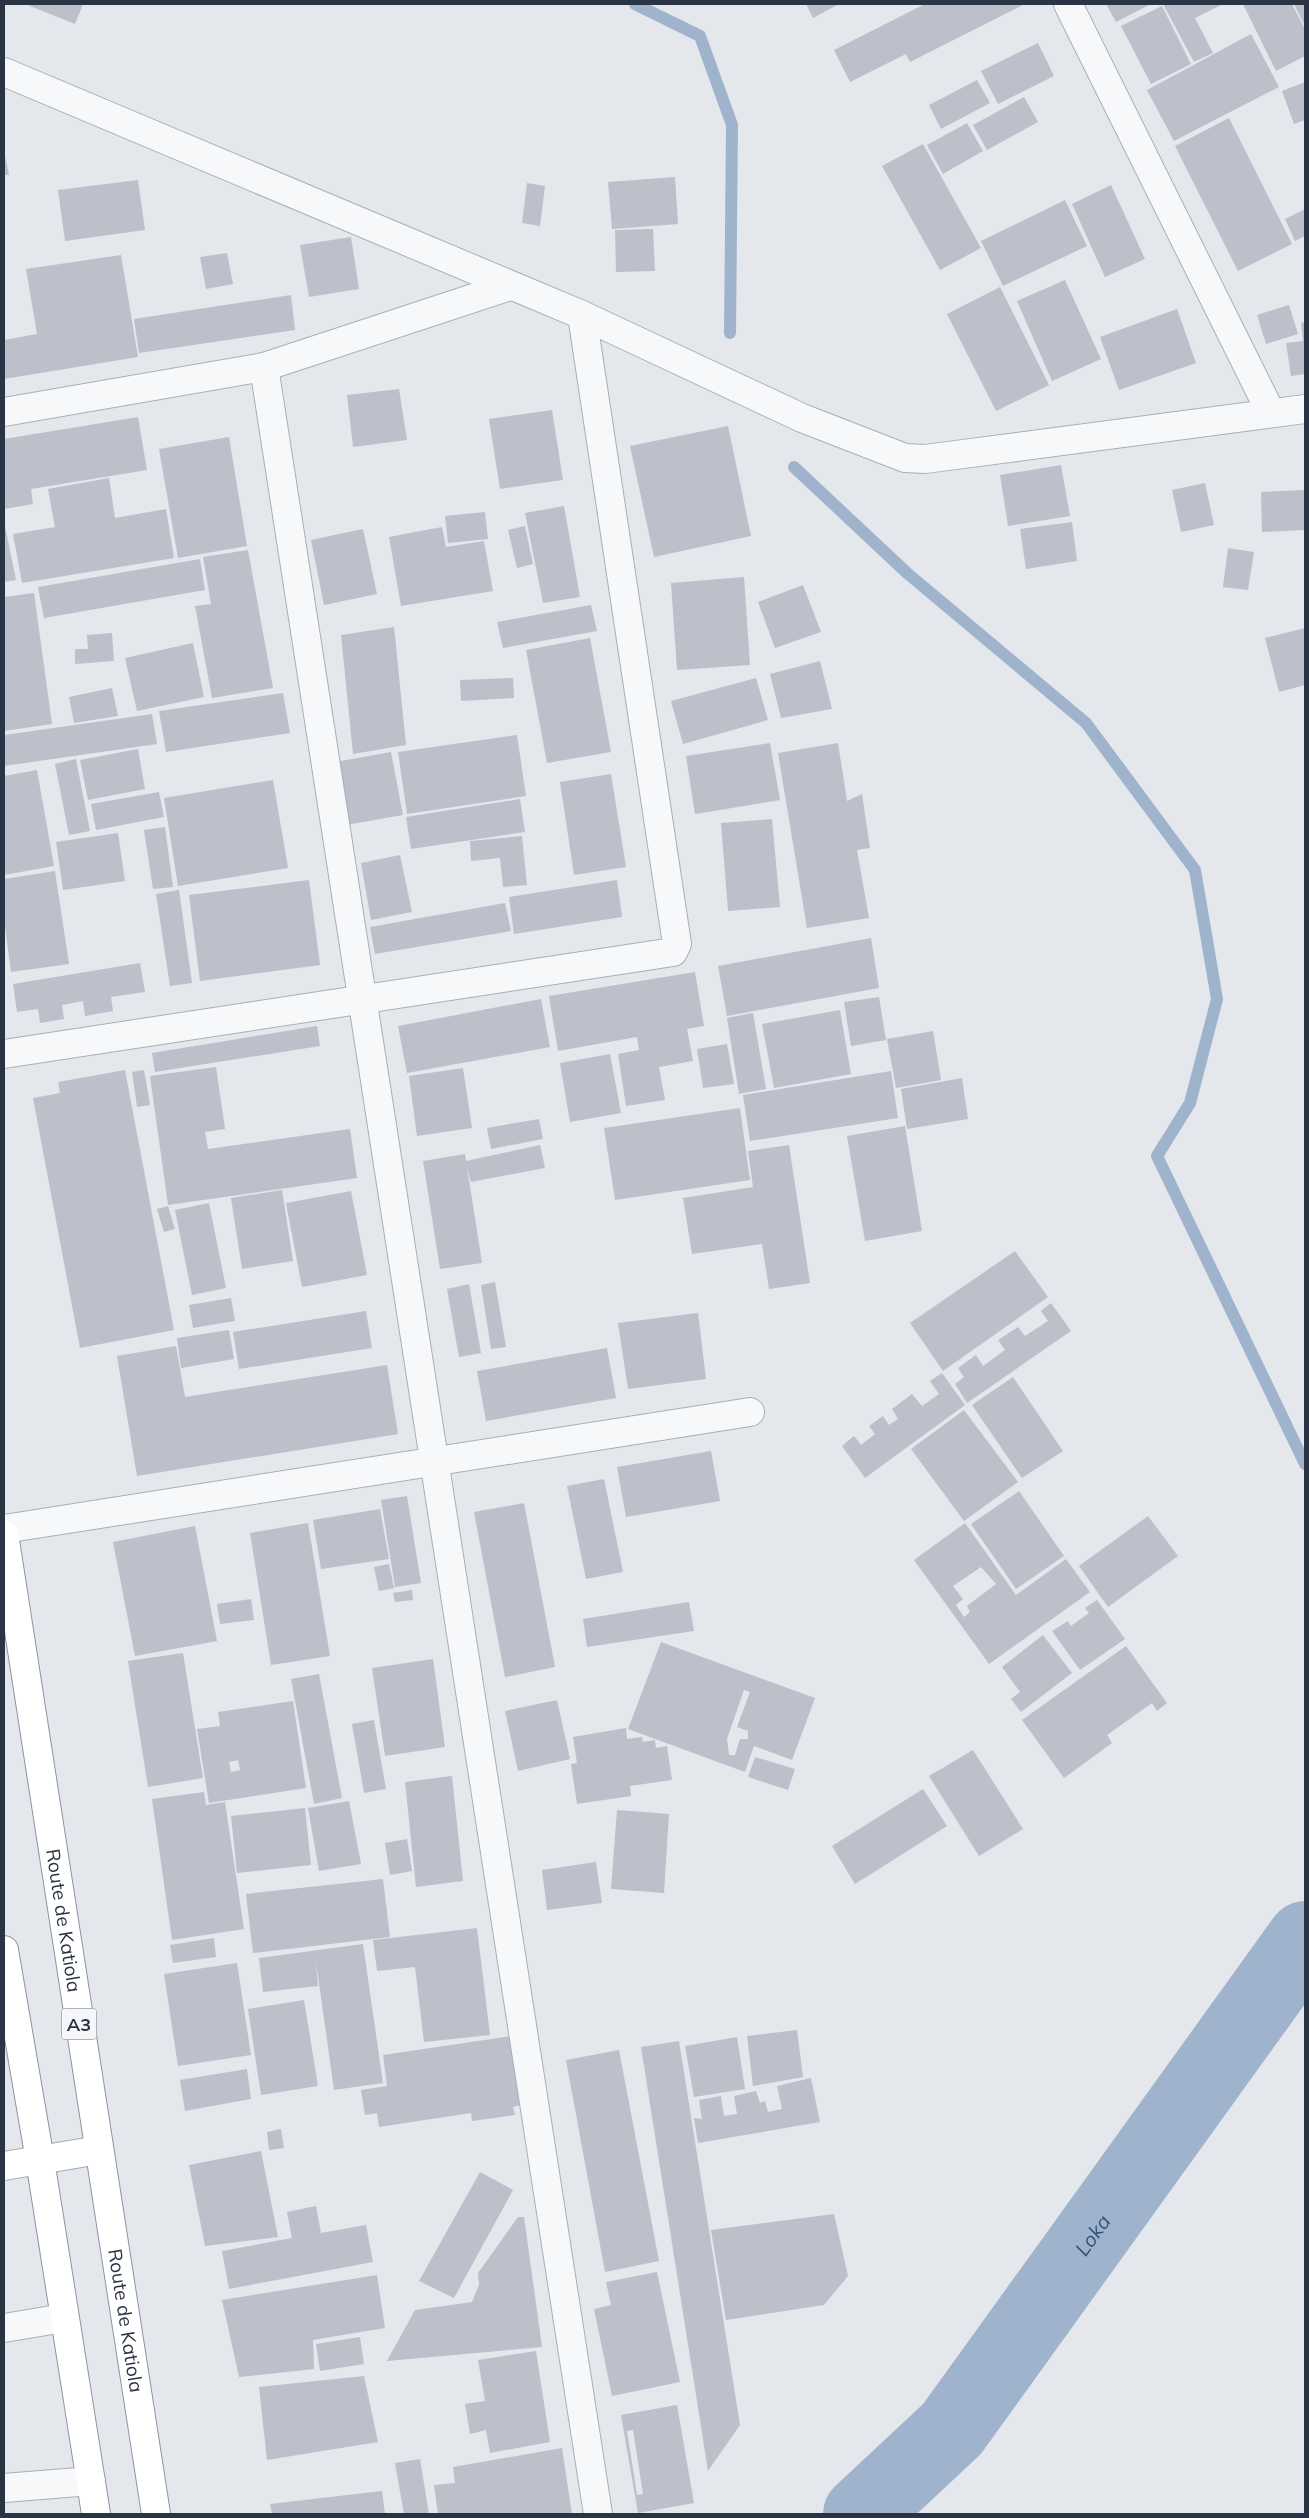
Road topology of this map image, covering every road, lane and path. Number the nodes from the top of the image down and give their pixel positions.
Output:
1 (1068, 4) edge
2 (4, 72) edge
3 (510, 286) junction
4 (582, 315) junction
5 (264, 367) junction
6 (1305, 409) edge
7 (4, 412) edge
8 (1271, 413) junction
9 (361, 998) junction
10 (4, 1054) edge
11 (750, 1412) dead end
12 (434, 1462) junction
13 (4, 1528) edge
14 (4, 1534) edge
15 (4, 1950) edge
16 (99, 2150) junction
17 (40, 2160) junction
18 (4, 2166) edge
19 (64, 2318) junction
20 (4, 2328) edge
21 (91, 2481) junction
22 (4, 2488) edge
23 (96, 2514) edge
24 (156, 2514) edge
25 (598, 2514) edge

1 - 8 street
2 - 3 street
3 - 4 street
3 - 5 street
4 - 8 street
4 - 9 street
5 - 7 street
5 - 9 street
6 - 8 street
9 - 10 street
9 - 12 street
11 - 12 street
12 - 13 street
12 - 25 street
14 - 16 main road, Route de Katiola / A3
15 - 17 main road
16 - 17 main road
16 - 24 main road, Route de Katiola / A3
17 - 18 main road
17 - 19 main road
19 - 20 street
19 - 21 main road
21 - 22 street
21 - 23 main road

